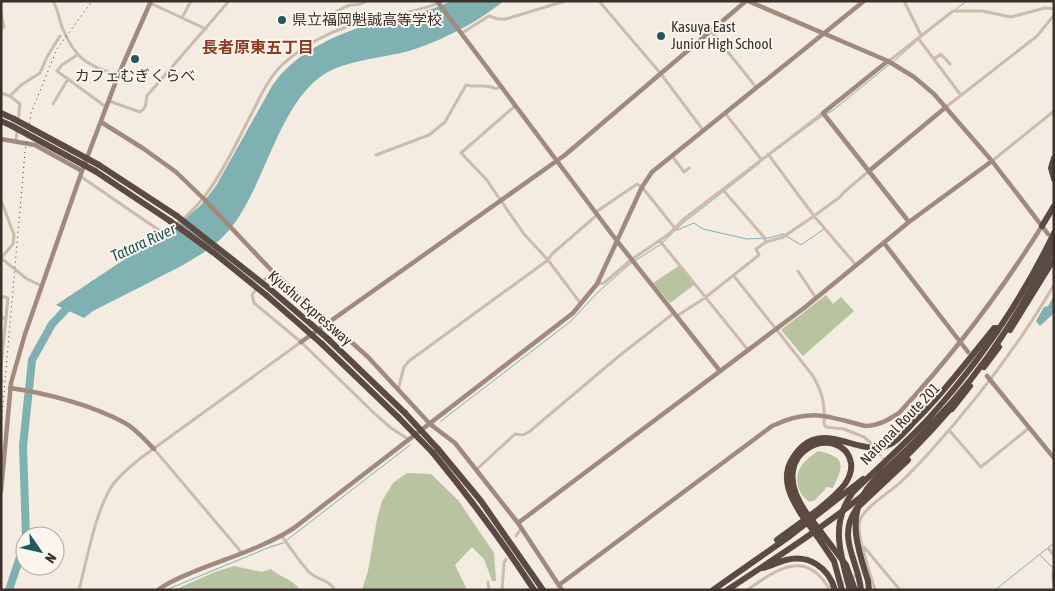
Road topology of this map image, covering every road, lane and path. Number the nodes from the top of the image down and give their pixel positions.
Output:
1 (53, 1) edge
2 (191, 1) edge
3 (229, 1) edge
4 (366, 1) edge
5 (565, 1) edge
6 (599, 1) edge
7 (747, 1) edge
8 (864, 1) edge
9 (904, 1) edge
10 (150, 2) edge
11 (440, 2) edge
12 (1054, 9) edge
13 (1, 13) edge
14 (1054, 15) edge
15 (182, 18) junction
16 (326, 23) dead end
17 (1, 29) edge
18 (206, 29) junction
19 (711, 31) junction
20 (462, 33) junction
21 (823, 34) junction
22 (60, 36) dead end
23 (919, 36) junction
24 (77, 55) junction
25 (934, 59) junction
26 (888, 61) junction
27 (950, 64) dead end
28 (661, 74) junction
29 (118, 76) junction
30 (68, 79) junction
31 (501, 86) junction
32 (756, 87) junction
33 (1, 93) edge
34 (960, 94) junction
35 (10, 96) junction
36 (108, 101) junction
37 (53, 104) dead end
38 (515, 106) junction
39 (106, 107) junction
40 (946, 107) junction
41 (1054, 110) edge
42 (725, 112) junction
43 (1, 113) edge
44 (823, 113) junction
45 (1, 121) edge
46 (101, 122) junction
47 (703, 130) junction
48 (1, 139) edge
49 (16, 142) junction
50 (768, 154) junction
51 (376, 155) dead end
52 (672, 155) junction
53 (1054, 158) edge
54 (761, 160) junction
55 (557, 161) junction
56 (992, 161) junction
57 (689, 168) dead end
58 (82, 171) junction
59 (869, 171) junction
60 (80, 176) junction
61 (1054, 179) edge
62 (642, 187) junction
63 (723, 190) junction
64 (1, 200) edge
65 (204, 200) junction
66 (502, 200) junction
67 (1054, 206) edge
68 (596, 213) junction
69 (814, 216) junction
70 (909, 222) junction
71 (1042, 226) junction
72 (674, 227) junction
73 (1052, 231) edge
74 (617, 241) junction
75 (660, 241) junction
76 (766, 242) junction
77 (884, 243) junction
78 (1054, 246) edge
79 (1, 258) edge
80 (1054, 259) edge
81 (548, 260) junction
82 (631, 260) junction
83 (857, 266) junction
84 (798, 271) dead end
85 (273, 272) junction
86 (734, 276) junction
87 (597, 284) junction
88 (1054, 284) edge
89 (42, 286) junction
90 (268, 292) junction
91 (1, 296) edge
92 (706, 297) junction
93 (816, 299) junction
94 (581, 305) junction
95 (676, 314) junction
96 (1, 317) edge
97 (6, 319) junction
98 (329, 321) junction
99 (998, 328) junction
100 (775, 330) junction
101 (301, 342) junction
102 (961, 342) junction
103 (748, 350) junction
104 (968, 352) dead end
105 (1, 366) edge
106 (720, 370) junction
107 (989, 377) junction
108 (970, 386) junction
109 (12, 388) junction
110 (398, 390) junction
111 (824, 416) junction
112 (430, 424) junction
113 (1030, 428) junction
114 (949, 430) junction
115 (408, 440) junction
116 (871, 443) tunnel mouth
117 (154, 449) junction
118 (435, 451) junction
119 (1054, 458) edge
120 (476, 469) junction
121 (897, 477) dead end
122 (901, 482) junction
123 (1, 492) edge
124 (803, 513) junction
125 (518, 523) junction
126 (521, 530) junction
127 (819, 534) junction
128 (282, 536) junction
129 (516, 536) dead end
130 (862, 544) junction
131 (1049, 549) dead end
132 (242, 553) junction
133 (1054, 556) edge
134 (506, 559) dead end
135 (746, 567) junction
136 (758, 569) junction
137 (870, 570) junction
138 (862, 573) tunnel mouth
139 (488, 582) dead end
140 (561, 588) edge
141 (833, 588) edge
142 (849, 589) edge
143 (79, 590) edge
144 (158, 590) edge
145 (335, 590) edge
146 (489, 590) edge
147 (502, 590) edge
148 (534, 590) edge
149 (543, 590) edge
150 (713, 590) edge
151 (727, 590) edge
152 (747, 590) edge
153 (861, 590) edge
154 (870, 590) edge
155 (875, 590) edge
156 (900, 590) edge

1 - 24 street
2 - 15 street
3 - 18 street
4 - 16 street
5 - 20 street
6 - 28 street
7 - 19 street
7 - 21 street
8 - 21 street
9 - 23 street
10 - 15 street
10 - 29 street
11 - 20 street
11 - 65 street
12 - 23 street
13 - 17 street
14 - 34 street
15 - 18 street
18 - 36 street
19 - 28 street
19 - 32 street
20 - 31 street
21 - 26 street
21 - 32 street
22 - 35 street
23 - 25 street
23 - 26 street
24 - 29 street
24 - 30 street
25 - 27 street
25 - 34 street
26 - 40 street
26 - 44 street
28 - 47 street
28 - 55 street
29 - 36 street
30 - 37 street
30 - 39 street
31 - 38 street
31 - 51 street
32 - 42 street
33 - 35 street
34 - 40 street
35 - 49 street
36 - 39 street
38 - 55 street
38 - 66 street
39 - 46 street
40 - 56 street
40 - 59 street
41 - 56 street
42 - 47 street
42 - 54 street
43 - 90 highway, Kyushu Expressway, bridge
44 - 50 street
44 - 59 street
45 - 90 highway, Kyushu Expressway, bridge
46 - 58 street
46 - 65 street
47 - 52 street
48 - 49 street
49 - 58 street
50 - 54 street
50 - 69 street
52 - 57 street
52 - 62 street
53 - 61 highway
54 - 63 street
55 - 66 street
55 - 68 street
56 - 70 street
56 - 71 street
58 - 60 street
59 - 69 street
59 - 70 street
60 - 65 street
60 - 89 street
62 - 68 street
62 - 72 street
62 - 74 street
63 - 72 street
63 - 76 street
64 - 79 street
65 - 85 street
66 - 81 street
66 - 98 street
67 - 71 highway
68 - 74 street
68 - 81 street
69 - 76 street
69 - 83 street
70 - 77 street
71 - 73 street
71 - 102 street
72 - 75 street
73 - 99 highway, National Route 201
73 - 142 highway, bridge
74 - 82 street
74 - 87 street
75 - 82 street
75 - 92 street
76 - 86 street
77 - 83 street
77 - 102 street
78 - 154 highway, bridge
79 - 89 street
80 - 108 highway, National Route 201
81 - 94 street
81 - 110 street
82 - 87 street
82 - 95 street
83 - 93 street
84 - 93 street
85 - 98 street
85 - 101 street
86 - 92 street
86 - 100 street
87 - 94 street
88 - 107 street
89 - 109 street
90 - 118 highway, Kyushu Expressway, bridge
90 - 118 highway, Kyushu Expressway, bridge
91 - 97 street
92 - 95 street
92 - 103 street
93 - 100 street
94 - 112 street
95 - 106 street
95 - 120 street
96 - 97 street
97 - 105 street
98 - 101 street
98 - 110 street
99 - 124 highway
99 - 135 highway, National Route 201
100 - 103 street
100 - 111 street
101 - 115 street
101 - 117 street
102 - 104 street
102 - 111 street
103 - 106 street
106 - 125 street
107 - 113 street
107 - 114 street
108 - 136 highway, National Route 201
108 - 153 highway
109 - 117 street
109 - 123 street
110 - 112 street
111 - 116 street
111 - 140 street
112 - 115 street
112 - 120 street
113 - 114 street
113 - 119 street
114 - 122 street
115 - 128 street
117 - 132 street
117 - 143 street
118 - 148 highway, Kyushu Expressway
118 - 149 highway, Kyushu Expressway
120 - 125 street
121 - 122 street
122 - 130 street
124 - 127 highway, bridge
124 - 135 highway
125 - 126 street
126 - 129 street
126 - 140 street
127 - 142 highway
127 - 142 highway
128 - 132 street
128 - 145 street
130 - 137 street
130 - 156 street
131 - 133 street
132 - 144 street
134 - 147 street
135 - 150 highway, National Route 201
136 - 141 highway
136 - 151 highway, National Route 201
137 - 138 street
137 - 155 street
139 - 146 street
141 - 152 street

